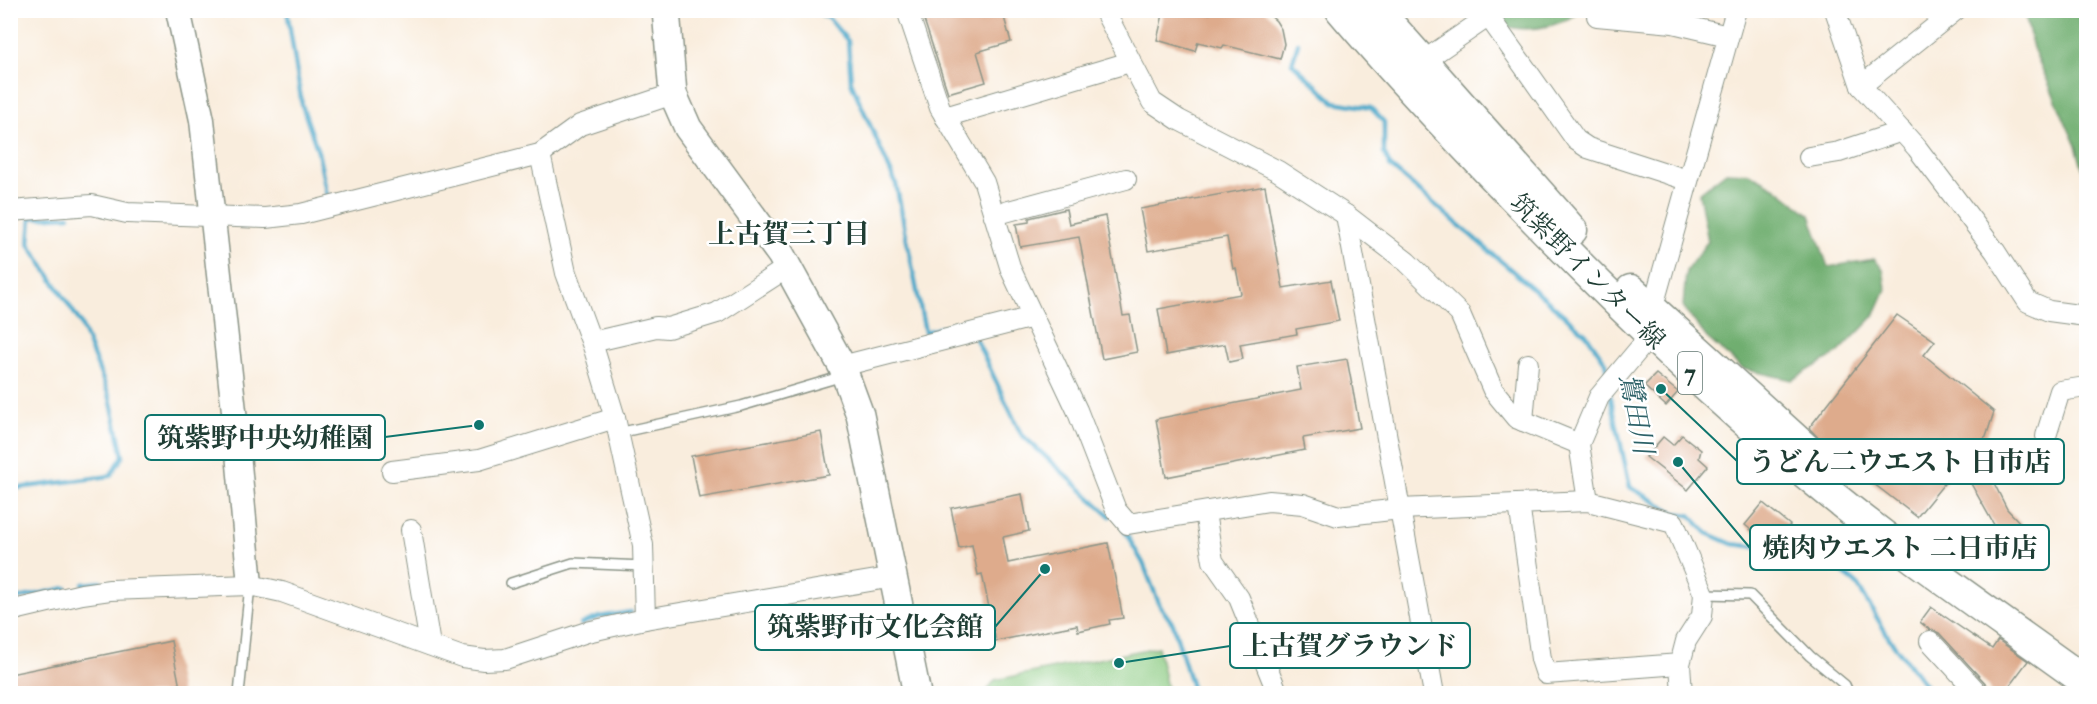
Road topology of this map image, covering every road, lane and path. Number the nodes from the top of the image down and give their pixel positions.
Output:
1 (178, 10) edge
2 (666, 10) edge
3 (907, 10) edge
4 (1104, 10) edge
5 (1341, 10) edge
6 (1377, 10) edge
7 (1736, 10) edge
8 (1835, 10) edge
9 (1956, 10) edge
10 (1487, 13) edge
11 (1597, 16) dead end
12 (1728, 36) junction
13 (1130, 62) junction
14 (1422, 62) junction
15 (1862, 86) junction
16 (673, 94) junction
17 (945, 117) junction
18 (1902, 130) junction
19 (540, 153) junction
20 (1809, 157) dead end
21 (1126, 179) dead end
22 (1687, 180) junction
23 (10, 211) edge
24 (212, 214) junction
25 (994, 215) junction
26 (1346, 215) junction
27 (788, 267) junction
28 (2086, 316) edge
29 (1033, 317) junction
30 (1651, 323) junction
31 (592, 342) junction
32 (1528, 364) dead end
33 (843, 371) junction
34 (2086, 387) edge
35 (1523, 421) junction
36 (617, 425) junction
37 (2046, 436) dead end
38 (1579, 444) junction
39 (392, 471) dead end
40 (1587, 501) junction
41 (1520, 504) junction
42 (1400, 509) junction
43 (1205, 513) junction
44 (411, 530) dead end
45 (644, 566) junction
46 (894, 577) junction
47 (511, 583) dead end
48 (250, 585) junction
49 (1704, 594) junction
50 (10, 611) edge
51 (645, 619) junction
52 (1930, 641) dead end
53 (430, 645) junction
54 (2086, 659) edge
55 (1680, 664) junction
56 (2086, 682) edge
57 (239, 693) edge
58 (916, 693) edge
59 (1278, 693) edge
60 (1434, 693) edge
61 (1682, 693) edge
62 (1849, 693) edge
63 (1979, 693) edge

1 - 24 street
2 - 16 main road
3 - 17 street
4 - 13 street
5 - 30 main road, 筑紫野インター線 / 7
6 - 14 main road, 筑紫野インター線 / 7
7 - 12 street
8 - 15 street
9 - 15 street
10 - 14 street
10 - 22 street
11 - 12 street
12 - 22 street
13 - 17 street
13 - 26 street
14 - 30 main road, 筑紫野インター線 / 7
15 - 18 street
16 - 19 street
16 - 27 main road
17 - 25 street
18 - 20 street
18 - 28 street
19 - 24 street
19 - 31 street
21 - 25 street
22 - 30 street
23 - 24 street
24 - 48 street
25 - 29 street
26 - 35 street
26 - 42 street
27 - 31 street
27 - 33 main road
29 - 33 street
29 - 43 street
30 - 38 street
30 - 54 main road, 筑紫野インター線 / 7
30 - 56 main road, 筑紫野インター線 / 7
31 - 36 street
32 - 35 street
33 - 36 lane
33 - 46 main road
34 - 37 street
35 - 38 street
36 - 39 street
36 - 45 street
38 - 40 street
40 - 41 street
40 - 49 street
41 - 42 street
41 - 55 street
42 - 43 street
42 - 60 street
43 - 59 street
44 - 53 street
45 - 47 lane
45 - 51 street
46 - 51 street
46 - 58 main road
48 - 50 street
48 - 53 street
48 - 57 lane
49 - 55 street
49 - 62 lane
51 - 53 street
52 - 63 street
55 - 61 street

